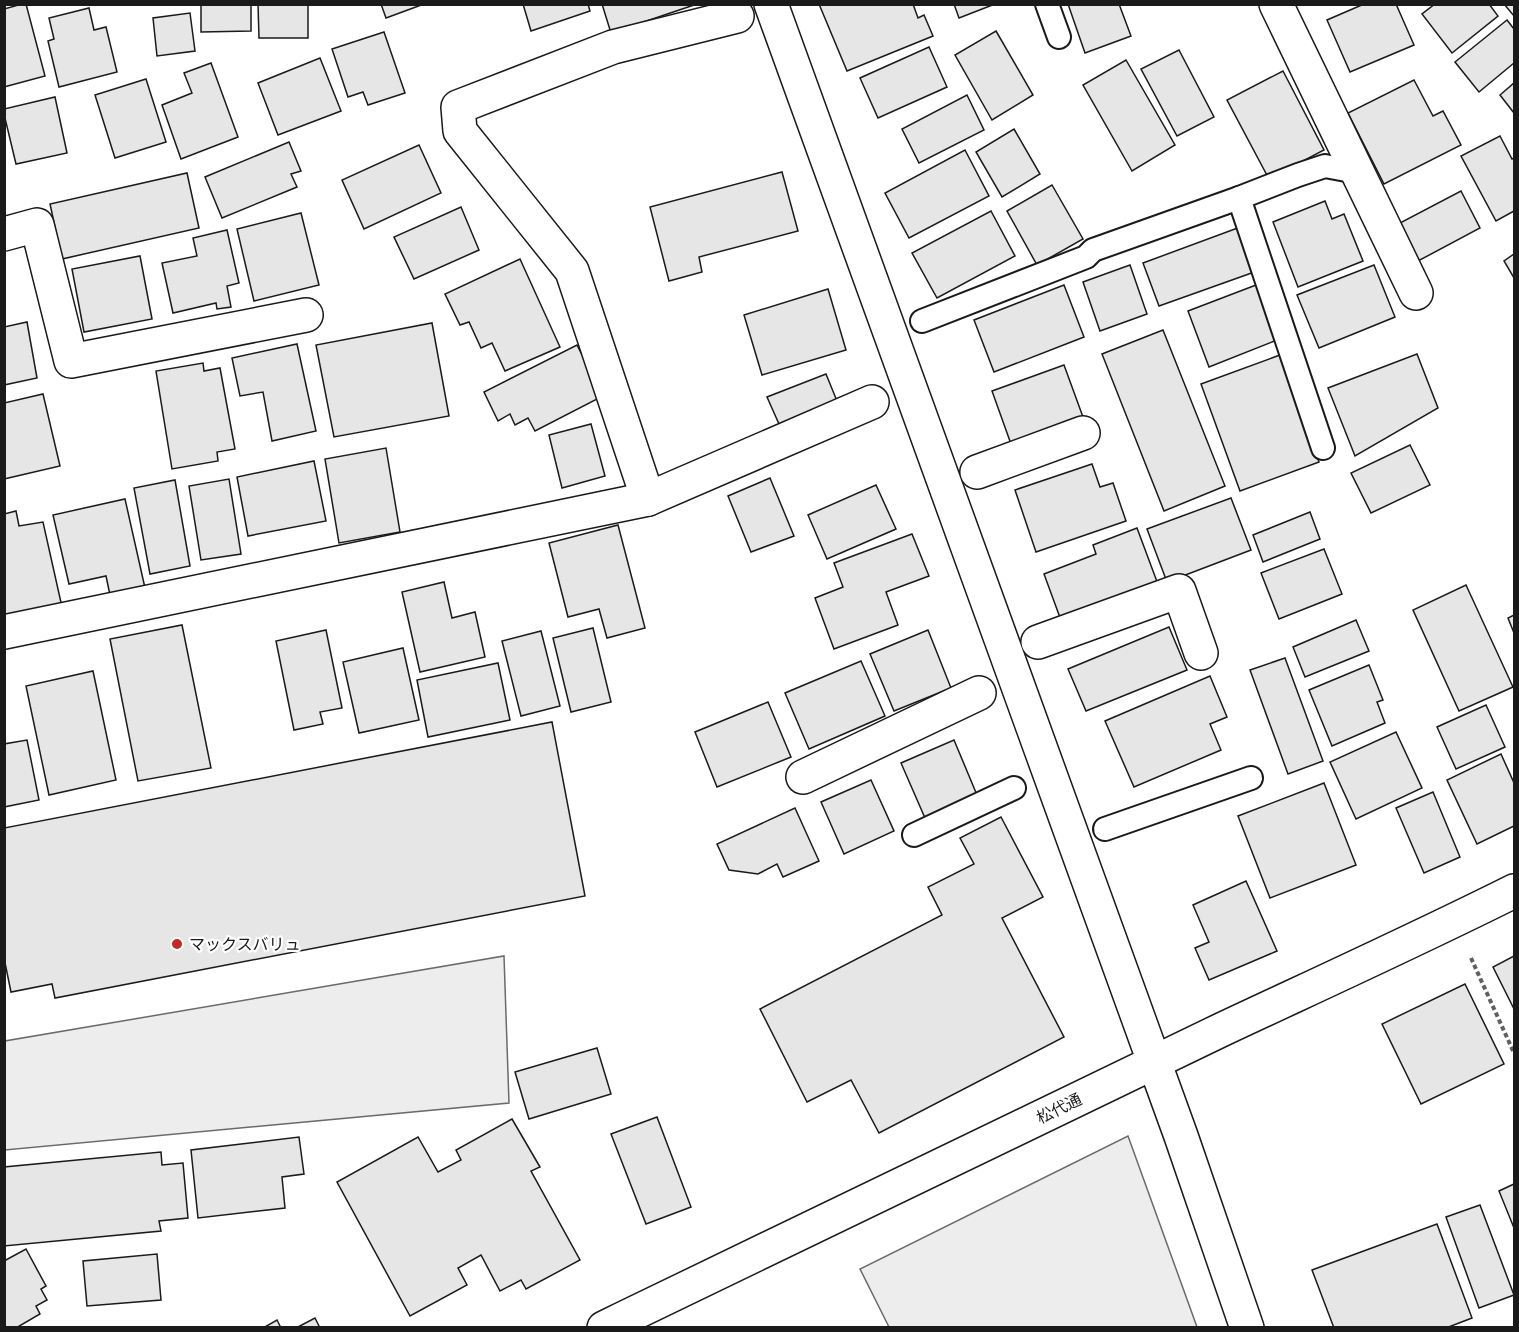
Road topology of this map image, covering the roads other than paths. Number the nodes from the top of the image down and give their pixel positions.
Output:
1 (771, 4) edge
2 (1047, 4) edge
3 (1276, 4) edge
4 (738, 16) dead end
5 (1059, 37) dead end
6 (1357, 172) junction
7 (1239, 198) junction
8 (4, 234) edge
9 (1416, 293) dead end
10 (306, 315) dead end
11 (922, 321) dead end
12 (872, 402) dead end
13 (1083, 433) dead end
14 (1323, 448) dead end
15 (977, 472) dead end
16 (648, 499) junction
17 (4, 632) edge
18 (1038, 642) dead end
19 (1202, 653) dead end
20 (980, 693) dead end
21 (803, 777) dead end
22 (1251, 778) dead end
23 (1014, 788) dead end
24 (1105, 829) dead end
25 (914, 835) dead end
26 (1515, 891) edge
27 (1154, 1063) junction
28 (604, 1328) edge
29 (1247, 1328) edge

1 - 27 street
2 - 5 lane
3 - 6 street
4 - 16 street
6 - 7 lane
6 - 9 street
7 - 11 lane
7 - 14 lane
8 - 10 street
12 - 16 street
13 - 15 street
16 - 17 street
18 - 19 street
20 - 21 street
22 - 24 lane
23 - 25 lane
26 - 27 street, 松代通
27 - 28 street, 松代通
27 - 29 street

